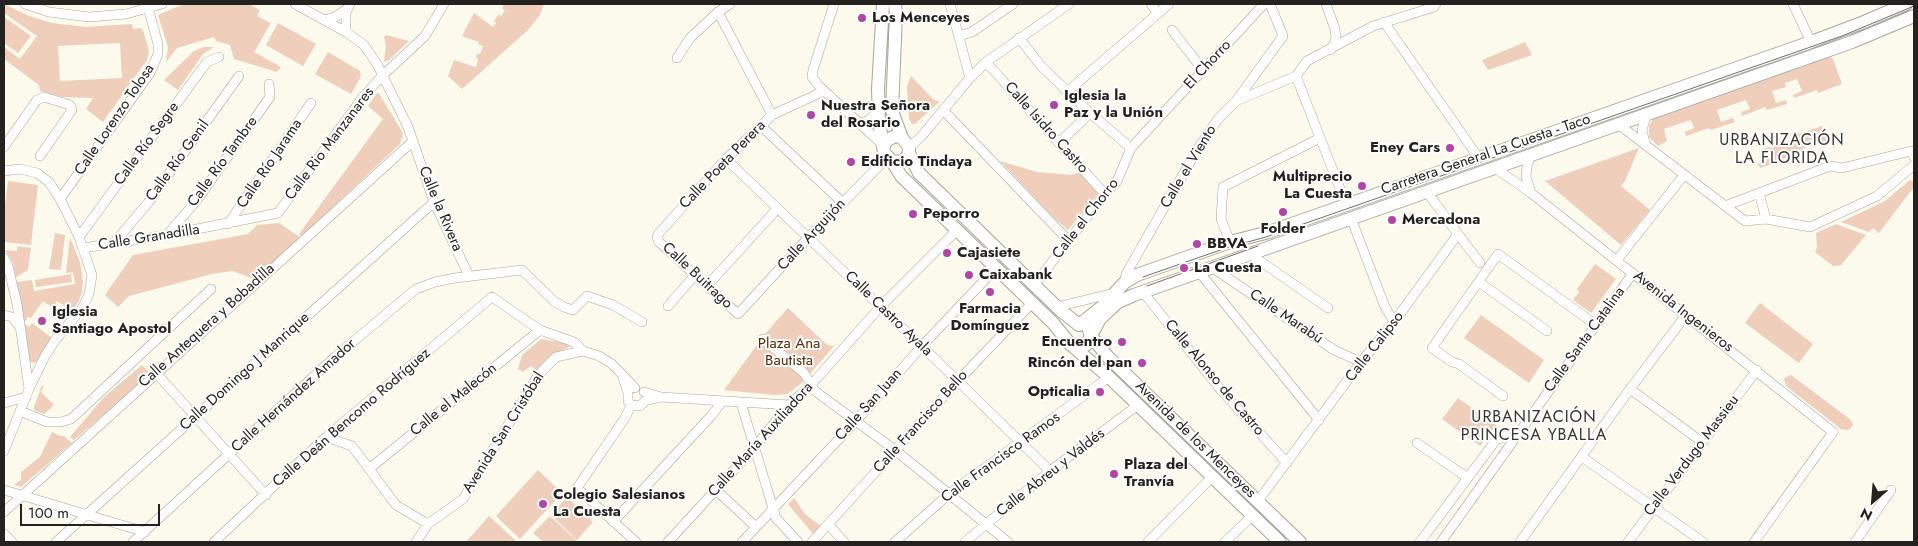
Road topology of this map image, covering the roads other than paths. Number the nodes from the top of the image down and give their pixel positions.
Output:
1 (25, 4) edge
2 (162, 4) edge
3 (295, 4) edge
4 (444, 4) edge
5 (730, 4) edge
6 (834, 4) edge
7 (883, 4) edge
8 (895, 4) edge
9 (1013, 4) edge
10 (1069, 4) edge
11 (1150, 4) edge
12 (1169, 4) edge
13 (1264, 4) edge
14 (1270, 4) edge
15 (1436, 4) edge
16 (1793, 4) edge
17 (1906, 4) edge
18 (952, 5) edge
19 (1328, 5) edge
20 (147, 6) edge
21 (349, 6) edge
22 (50, 8) edge
23 (718, 12) junction
24 (1158, 13) junction
25 (1914, 16) edge
26 (324, 20) junction
27 (1384, 22) junction
28 (1336, 29) junction
29 (1172, 30) dead end
30 (346, 32) junction
31 (959, 36) junction
32 (1019, 38) junction
33 (1353, 38) junction
34 (1811, 42) junction
35 (1331, 50) junction
36 (219, 57) dead end
37 (677, 58) dead end
38 (986, 62) junction
39 (1203, 70) junction
40 (239, 76) dead end
41 (382, 76) junction
42 (1296, 76) junction
43 (970, 78) junction
44 (269, 84) dead end
45 (824, 91) junction
46 (1068, 91) junction
47 (1236, 101) junction
48 (311, 103) dead end
49 (878, 111) junction
50 (944, 111) junction
51 (1090, 113) junction
52 (772, 115) junction
53 (1646, 115) junction
54 (859, 124) junction
55 (1618, 124) junction
56 (761, 126) junction
57 (1320, 138) junction
58 (412, 142) junction
59 (1060, 142) junction
60 (1645, 143) junction
61 (907, 146) junction
62 (4, 147) edge
63 (1131, 148) junction
64 (888, 155) junction
65 (1531, 155) junction
66 (40, 156) dead end
67 (1914, 157) edge
68 (1478, 158) junction
69 (726, 159) junction
70 (1914, 165) edge
71 (1495, 168) junction
72 (4, 171) edge
73 (1684, 175) junction
74 (1426, 191) junction
75 (1531, 193) junction
76 (1105, 194) junction
77 (1759, 194) junction
78 (60, 198) junction
79 (434, 202) junction
80 (843, 202) junction
81 (1346, 204) junction
82 (1726, 206) junction
83 (777, 210) junction
84 (278, 213) joint
85 (1351, 218) junction
86 (1766, 220) junction
87 (228, 224) junction
88 (957, 230) junction
89 (1458, 234) junction
90 (167, 235) junction
91 (79, 236) junction
92 (657, 237) joint
93 (808, 238) junction
94 (1069, 241) junction
95 (1230, 242) junction
96 (113, 244) junction
97 (83, 248) junction
98 (1250, 254) junction
99 (4, 258) edge
100 (1617, 260) junction
101 (1480, 263) dead end
102 (996, 268) junction
103 (1213, 268) junction
104 (1200, 273) junction
105 (1633, 273) junction
106 (696, 275) junction
107 (469, 276) junction
108 (1479, 282) junction
109 (1034, 285) junction
110 (707, 286) junction
111 (1121, 287) junction
112 (211, 289) dead end
113 (1138, 294) junction
114 (1032, 303) junction
115 (668, 306) dead end
116 (881, 306) junction
117 (1057, 307) junction
118 (1328, 308) dead end
119 (738, 314) joint
120 (4, 315) edge
121 (1686, 315) junction
122 (642, 322) dead end
123 (1394, 322) junction
124 (1079, 325) junction
125 (1596, 325) junction
126 (19, 326) junction
127 (540, 330) junction
128 (1547, 331) dead end
129 (1091, 336) junction
130 (763, 339) dead end
131 (1072, 343) junction
132 (922, 346) junction
133 (583, 350) junction
134 (1361, 362) junction
135 (1757, 370) junction
136 (156, 372) junction
137 (1109, 377) junction
138 (958, 380) junction
139 (811, 385) junction
140 (1630, 389) junction
141 (28, 393) junction
142 (638, 394) junction
143 (1503, 396) dead end
144 (722, 402) junction
145 (4, 403) edge
146 (740, 403) junction
147 (790, 405) junction
148 (1138, 405) junction
149 (631, 406) junction
150 (20, 411) junction
151 (196, 416) junction
152 (1319, 420) junction
153 (855, 422) junction
154 (15, 423) junction
155 (1520, 431) junction
156 (4, 435) edge
157 (326, 437) junction
158 (1502, 438) junction
159 (1022, 442) junction
160 (1702, 442) junction
161 (1417, 443) dead end
162 (755, 447) junction
163 (4, 448) edge
164 (1508, 449) junction
165 (895, 450) junction
166 (230, 454) junction
167 (1582, 457) junction
168 (1287, 463) junction
169 (369, 469) junction
170 (1050, 471) junction
171 (1212, 477) junction
172 (1468, 478) junction
173 (4, 490) edge
174 (716, 490) junction
175 (1891, 490) dead end
176 (949, 494) junction
177 (20, 495) junction
178 (266, 495) junction
179 (1258, 501) junction
180 (1653, 507) junction
181 (774, 508) junction
182 (4, 512) edge
183 (87, 514) junction
184 (1252, 516) junction
185 (613, 522) junction
186 (428, 524) junction
187 (986, 524) junction
188 (829, 525) junction
189 (756, 527) junction
190 (144, 532) junction
191 (4, 534) edge
192 (12, 542) edge
193 (56, 542) edge
194 (134, 542) edge
195 (214, 542) edge
196 (416, 542) edge
197 (636, 542) edge
198 (668, 542) edge
199 (742, 542) edge
200 (798, 542) edge
201 (812, 542) edge
202 (844, 542) edge
203 (895, 542) edge
204 (965, 542) edge
205 (1008, 542) edge
206 (1148, 542) edge
207 (1226, 542) edge
208 (1280, 542) edge
209 (1300, 542) edge
210 (1420, 542) edge
211 (1441, 542) edge
212 (1520, 542) edge
213 (1628, 542) edge
214 (1703, 542) edge
215 (1754, 542) edge
216 (1855, 542) edge

1 - 22 street
2 - 20 street
3 - 26 street, Calle la Rivera
4 - 41 street, Calle Rio Manzanares
5 - 23 street
6 - 45 street
7 - 49 main road, Avenida de los Menceyes
8 - 61 main road
9 - 31 street
10 - 32 street
11 - 24 street
12 - 24 street
13 - 39 street, El Chorro
14 - 47 street, Calle el Viento
15 - 27 street
16 - 34 street
17 - 34 main road, Carretera General La Cuesta - Taco
18 - 31 street
19 - 28 street
20 - 22 street
20 - 78 street, Calle Lorenzo Tolosa
21 - 26 street
21 - 30 street
23 - 37 street
23 - 52 street
24 - 46 street
25 - 53 main road, Carretera General La Cuesta - Taco
26 - 30 street, Calle la Rivera
27 - 33 street
27 - 68 street
28 - 33 street
28 - 35 street
29 - 39 street
30 - 41 street, Calle la Rivera
31 - 43 street
32 - 38 street
32 - 46 street
33 - 35 street
34 - 68 main road, Carretera General La Cuesta - Taco
35 - 42 street
36 - 91 street, Calle Río Segre
38 - 43 street
38 - 59 street, Calle Isidro Castro
39 - 63 street, El Chorro
40 - 96 street, Calle Río Genil
41 - 58 street, Calle la Rivera
41 - 84 street, Calle Rio Manzanares
42 - 47 street
42 - 57 street
43 - 50 street
44 - 90 street, Calle Río Tambre
45 - 52 street, Calle Poeta Perera
45 - 54 street
46 - 51 street
47 - 111 street, Calle el Viento
48 - 87 street, Calle Río Jarama
49 - 54 street
49 - 64 main road, Avenida de los Menceyes
50 - 61 street
50 - 94 street
51 - 59 street
51 - 63 street
52 - 56 street, Calle Poeta Perera
53 - 55 main road, Carretera General La Cuesta - Taco
53 - 60 street
54 - 64 street
55 - 60 street
55 - 65 main road, Carretera General La Cuesta - Taco
56 - 69 street, Calle Poeta Perera
56 - 80 street
57 - 81 street
57 - 95 street
58 - 79 street, Calle la Rivera
58 - 136 street, Calle Antequera y Bobadilla
59 - 76 street, Calle Isidro Castro
60 - 73 street
61 - 64 main road
61 - 64 main road
61 - 109 main road
62 - 66 street
63 - 76 street, Calle el Chorro
64 - 80 street, Calle Arguijón
64 - 88 main road, Avenida de los Menceyes
65 - 71 main road, Carretera General La Cuesta - Taco
65 - 75 street
67 - 77 street
68 - 81 main road, Carretera General La Cuesta - Taco
69 - 83 street, Calle Castro Ayala
69 - 92 street, Calle Poeta Perera
70 - 86 street
71 - 74 main road, Carretera General La Cuesta - Taco
71 - 75 street, Avenida Ingenieros
72 - 78 street, Calle Granadilla
73 - 82 street
73 - 100 street
74 - 85 main road, Carretera General La Cuesta - Taco
74 - 89 street
75 - 100 street, Avenida Ingenieros
76 - 94 street, Calle el Chorro
77 - 82 street
77 - 86 street
78 - 91 street, Calle Granadilla
79 - 107 street, Calle la Rivera
79 - 151 street, Calle Domingo J Manrique
80 - 93 street, Calle Arguijón
81 - 95 main road, Carretera General La Cuesta - Taco
82 - 86 street
83 - 93 street, Calle Castro Ayala
83 - 110 street
84 - 87 street, Calle Granadilla
85 - 98 main road, Carretera General La Cuesta - Taco
85 - 123 street
87 - 90 street, Calle Granadilla
88 - 102 main road, Avenida de los Menceyes
88 - 116 street, Calle María Auxiliadora
89 - 101 street
89 - 123 street, Calle Calipso
90 - 96 street, Calle Granadilla
91 - 97 street, Calle Granadilla
92 - 106 street, Calle Buitrago
93 - 116 street, Calle Castro Ayala
93 - 119 street, Calle Arguijón
94 - 109 street, Calle el Chorro
95 - 111 main road, Carretera General La Cuesta - Taco
96 - 97 street, Calle Granadilla
97 - 141 street
98 - 103 main road, Carretera General La Cuesta - Taco
98 - 118 street
99 - 126 street
100 - 105 street, Avenida Ingenieros
102 - 114 main road, Avenida de los Menceyes
102 - 132 street, Calle San Juan
103 - 104 main road, Carretera General La Cuesta - Taco
103 - 134 street, Calle Marabú
104 - 113 main road, Carretera General La Cuesta - Taco
104 - 152 street
105 - 121 street, Avenida Ingenieros
105 - 125 street, Calle Santa Catalina
106 - 110 street, Calle Buitrago
106 - 115 street
107 - 122 street, Calle Hernández Amador
107 - 166 street, Calle Hernández Amador
108 - 125 street
108 - 128 street
108 - 143 street
109 - 117 main road
110 - 119 street, Calle Buitrago
111 - 113 main road
111 - 117 street
111 - 124 main road, Carretera General La Cuesta - Taco
112 - 150 street
113 - 129 main road, Carretera General La Cuesta - Taco
113 - 168 street, Calle Alonso de Castro
114 - 131 main road, Avenida de los Menceyes
114 - 138 street, Calle Francisco Bello
116 - 132 street, Calle Castro Ayala
116 - 139 street, Calle María Auxiliadora
117 - 124 main road
120 - 126 street
121 - 135 street, Avenida Ingenieros
121 - 140 street
123 - 134 street, Calle Calipso
124 - 129 main road
124 - 131 main road
125 - 155 street, Calle Santa Catalina
126 - 141 street
127 - 133 street
127 - 157 street, Calle Deán Bencomo Rodríguez
127 - 169 street, Calle el Malecón
129 - 131 main road
129 - 179 main road, Avenida de los Menceyes
130 - 139 street
131 - 137 main road, Avenida de los Menceyes
132 - 138 street, Calle Castro Ayala
132 - 153 street, Calle San Juan
133 - 142 street
133 - 186 street, Avenida San Cristóbal
134 - 152 street, Calle Calipso
135 - 160 street, Calle Verdugo Massieu
135 - 215 street, Avenida Ingenieros
136 - 151 street
136 - 177 street, Calle Antequera y Bobadilla
137 - 148 main road, Avenida de los Menceyes
137 - 159 street, Calle Francisco Ramos
138 - 159 street, Calle Castro Ayala
138 - 165 street, Calle Francisco Bello
139 - 147 street, Calle María Auxiliadora
139 - 153 street
140 - 160 street
140 - 167 street
141 - 145 street
141 - 150 street
142 - 144 street
142 - 149 street
142 - 149 street
144 - 146 street
144 - 185 street
146 - 147 street
146 - 162 street
147 - 162 street, Calle María Auxiliadora
148 - 170 street, Calle Abreu y Valdés
148 - 171 main road, Avenida de los Menceyes
149 - 185 street
150 - 154 street
151 - 166 street
151 - 183 street, Calle Domingo J Manrique
152 - 168 street, Calle Calipso
153 - 165 street
153 - 181 street, Calle San Juan
154 - 156 street
154 - 163 street
155 - 158 street
155 - 164 street, Calle Santa Catalina
157 - 169 street
157 - 178 street, Calle Deán Bencomo Rodríguez
158 - 164 street
158 - 172 street
159 - 170 street, Calle Castro Ayala
159 - 176 street, Calle Francisco Ramos
160 - 180 street, Calle Verdugo Massieu
161 - 172 street
162 - 174 street, Calle María Auxiliadora
162 - 181 street
164 - 211 street, Calle Santa Catalina
165 - 176 street
165 - 188 street, Calle Francisco Bello
166 - 178 street
166 - 190 street, Calle Hernández Amador
167 - 180 street
167 - 212 street
168 - 179 street, Calle Calipso
169 - 186 street
170 - 187 street, Calle Abreu y Valdés
171 - 184 main road, Avenida de los Menceyes
171 - 206 street
172 - 210 street
173 - 177 street
174 - 189 street
174 - 198 street, Calle María Auxiliadora
175 - 216 street
176 - 187 street
176 - 203 street, Calle Francisco Ramos
177 - 182 street, Calle Antequera y Bobadilla
177 - 183 street
178 - 195 street, Calle Deán Bencomo Rodríguez
179 - 209 main road, Avenida de los Menceyes
180 - 213 street, Calle Verdugo Massieu
180 - 214 street
181 - 189 street, Calle San Juan
181 - 200 street
183 - 190 street
183 - 193 street, Calle Domingo J Manrique
184 - 207 street
184 - 208 main road, Avenida de los Menceyes
185 - 197 street
186 - 196 street
187 - 204 street, Calle Abreu y Valdés
187 - 205 street
188 - 201 street, Calle Francisco Bello
188 - 202 street
189 - 199 street, Calle San Juan
190 - 194 street, Calle Hernández Amador
191 - 192 street

